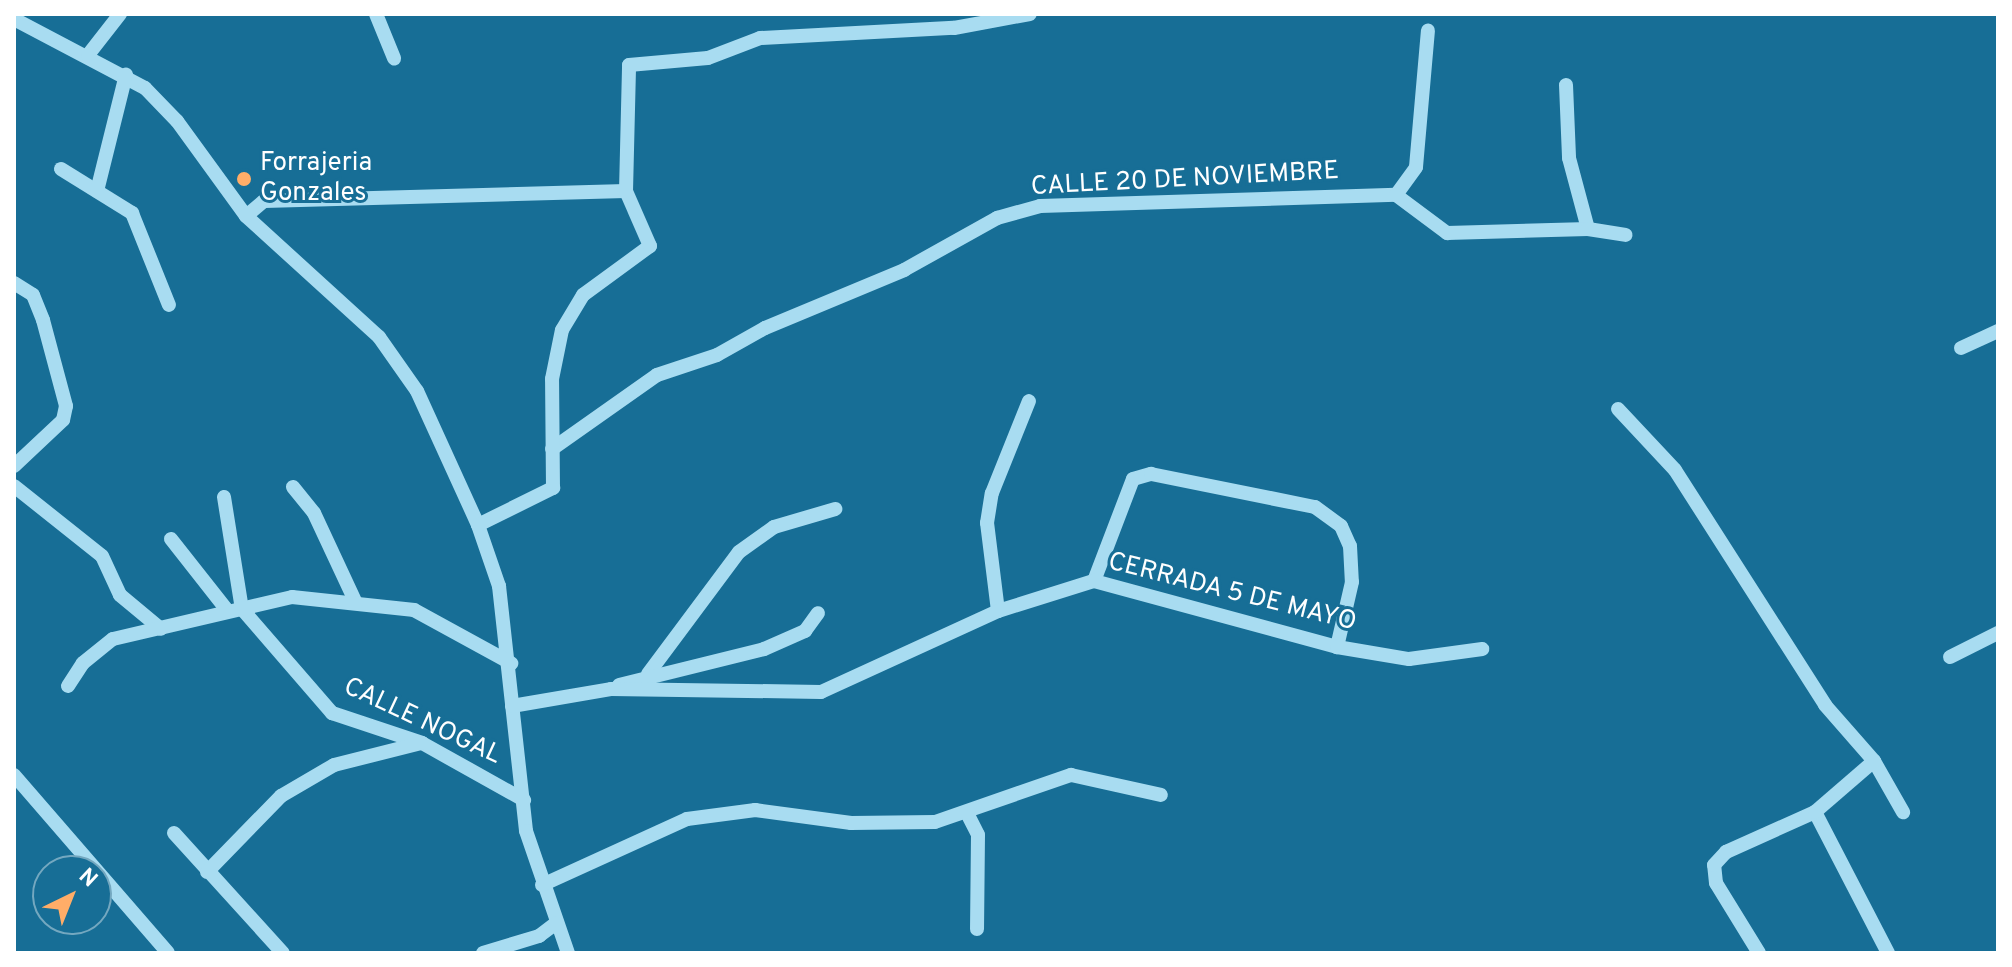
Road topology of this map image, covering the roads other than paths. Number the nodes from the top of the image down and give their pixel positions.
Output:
1 (120, 14) edge
2 (376, 14) edge
3 (1030, 14) edge
4 (14, 19) edge
5 (1428, 31) dead end
6 (88, 55) junction
7 (394, 58) dead end
8 (126, 75) junction
9 (1566, 85) dead end
10 (61, 169) dead end
11 (97, 191) junction
12 (626, 191) junction
13 (1396, 195) junction
14 (246, 216) junction
15 (1588, 229) junction
16 (1626, 235) dead end
17 (14, 283) edge
18 (169, 305) dead end
19 (1998, 331) edge
20 (1961, 348) dead end
21 (1029, 401) dead end
22 (1618, 409) dead end
23 (552, 449) junction
24 (14, 466) edge
25 (14, 486) edge
26 (293, 487) dead end
27 (224, 497) dead end
28 (835, 509) dead end
29 (478, 525) junction
30 (171, 539) dead end
31 (1094, 581) junction
32 (355, 601) junction
33 (226, 609) junction
34 (242, 609) junction
35 (998, 611) junction
36 (818, 613) dead end
37 (161, 629) junction
38 (1998, 633) edge
39 (1337, 647) junction
40 (1482, 649) dead end
41 (1950, 657) dead end
42 (511, 663) junction
43 (648, 674) junction
44 (68, 686) dead end
45 (611, 689) junction
46 (512, 706) junction
47 (422, 743) junction
48 (1874, 761) junction
49 (14, 775) edge
50 (1161, 795) dead end
51 (524, 800) junction
52 (1815, 812) junction
53 (1903, 812) dead end
54 (968, 815) junction
55 (174, 833) dead end
56 (207, 872) junction
57 (542, 885) junction
58 (556, 923) junction
59 (977, 929) dead end
60 (539, 936) junction
61 (168, 953) edge
62 (283, 953) edge
63 (483, 953) edge
64 (528, 953) edge
65 (568, 953) edge
66 (1759, 953) edge
67 (1888, 953) edge

1 - 6 street
2 - 7 street
3 - 12 street
4 - 6 street
5 - 13 street
6 - 8 street
8 - 11 street
8 - 14 street
9 - 15 street
10 - 11 street
11 - 18 street
12 - 14 street
12 - 23 street
13 - 15 street
13 - 23 street, CALLE 20 DE NOVIEMBRE
14 - 29 street
15 - 16 street
17 - 24 street
19 - 20 street
21 - 35 street
22 - 48 street
23 - 29 street
25 - 37 street
26 - 32 street
27 - 34 street
28 - 43 street
29 - 42 street
30 - 33 street
31 - 35 street, CERRADA 5 DE MAYO
31 - 39 street, CERRADA 5 DE MAYO
31 - 39 street
32 - 34 street
32 - 42 street
33 - 34 street
33 - 37 street
34 - 47 street, CALLE NOGAL
35 - 45 street, CERRADA 5 DE MAYO
36 - 43 street
37 - 44 street
38 - 41 street
39 - 40 street, CERRADA 5 DE MAYO
42 - 46 street
43 - 45 street
45 - 46 street, CERRADA 5 DE MAYO
46 - 51 street
47 - 51 street, CALLE NOGAL
47 - 56 street
48 - 52 street
48 - 53 street
49 - 61 street
50 - 54 street
51 - 57 street
52 - 66 street
52 - 67 street
54 - 57 street
54 - 59 street
55 - 56 street
56 - 62 street
57 - 58 street
58 - 60 street
58 - 65 street
60 - 63 street
60 - 64 street

